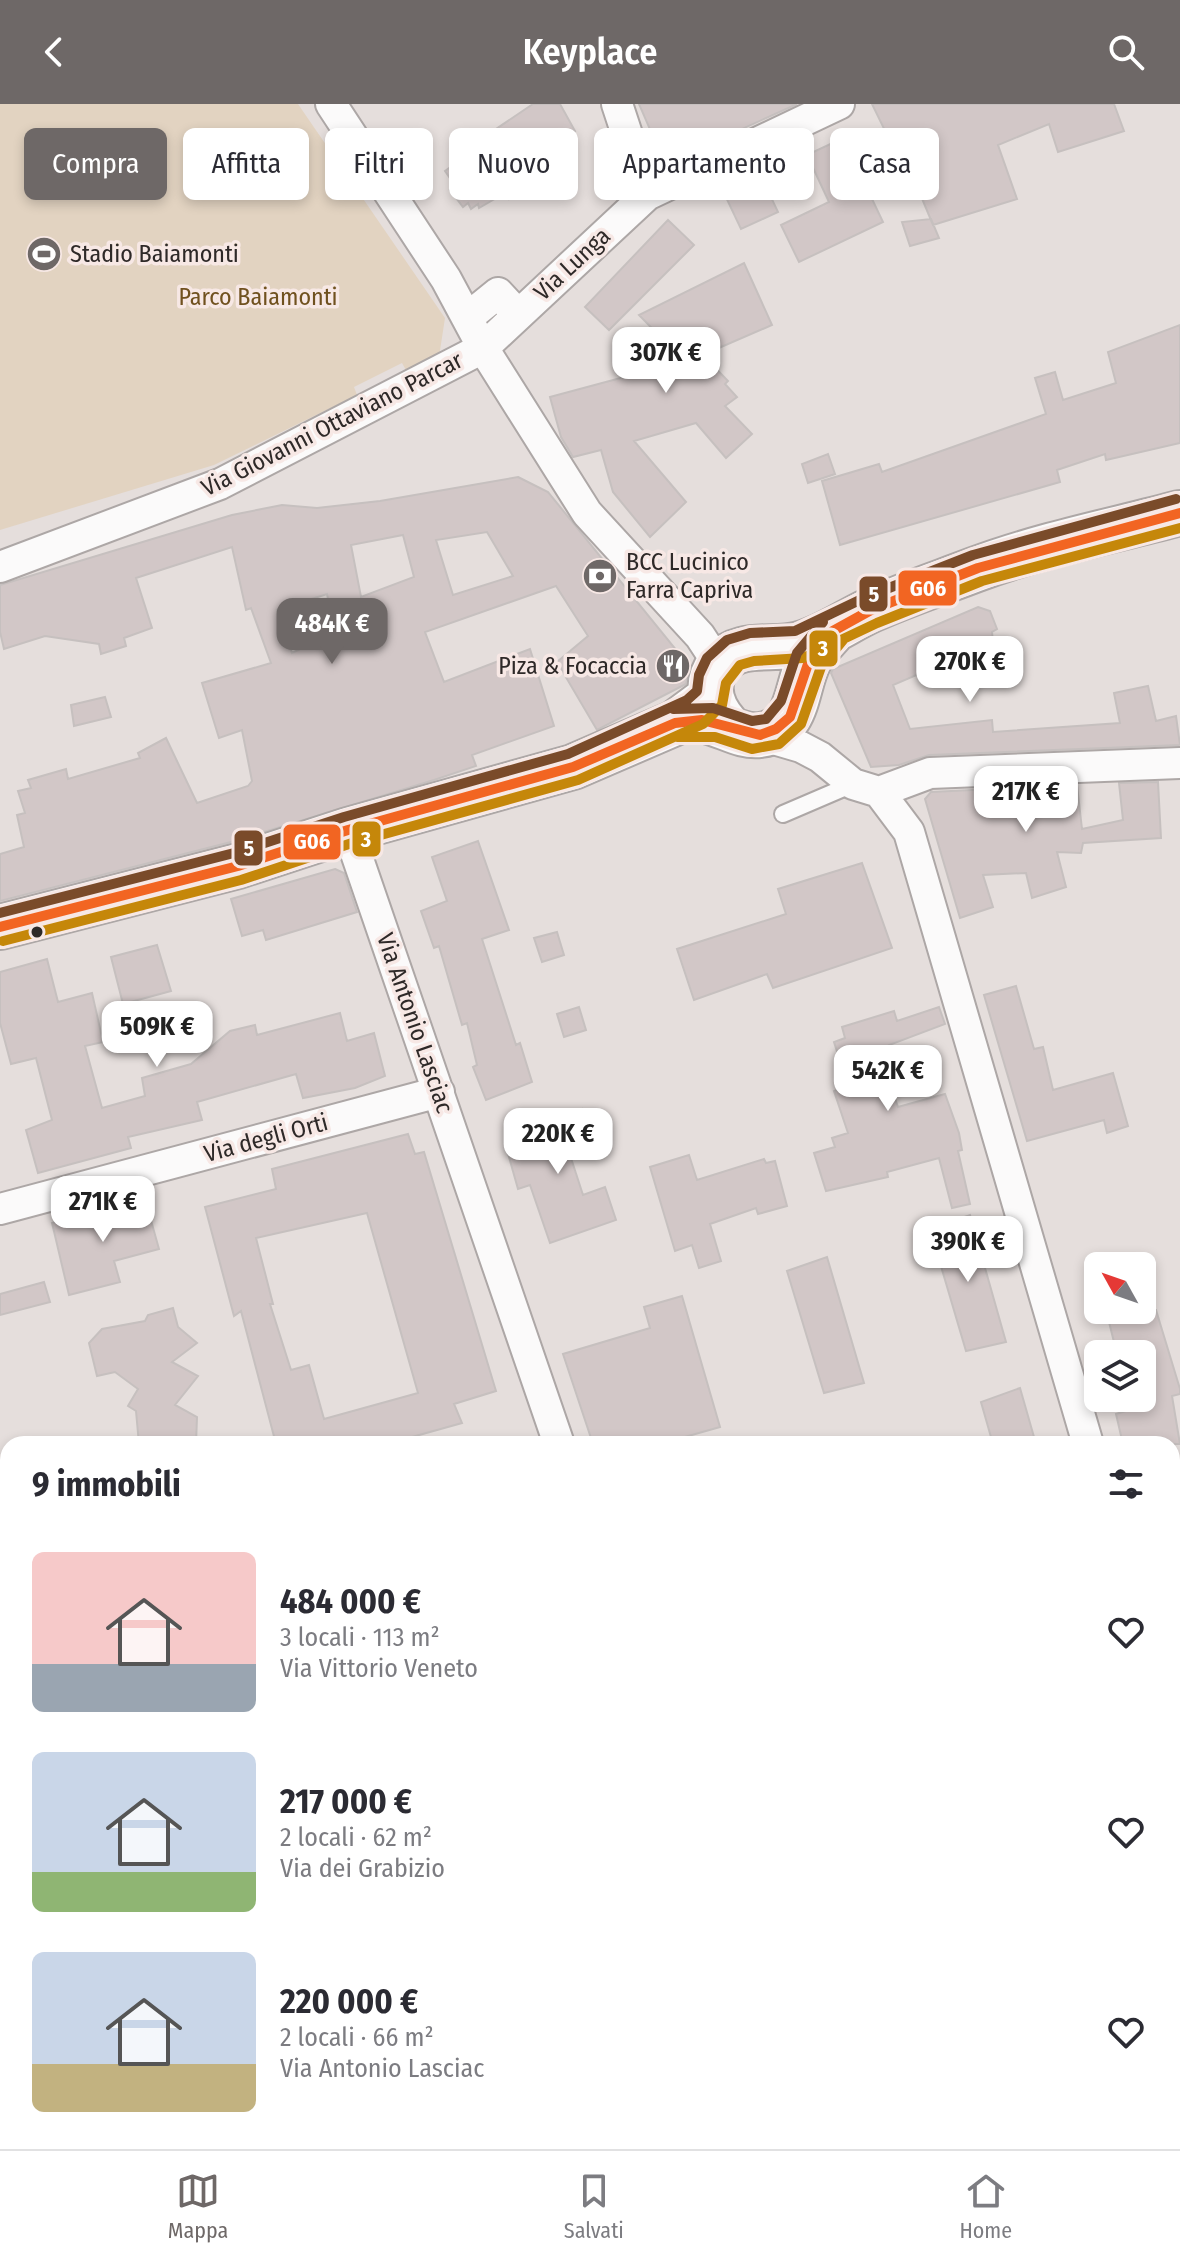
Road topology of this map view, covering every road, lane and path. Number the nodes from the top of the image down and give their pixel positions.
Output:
1 (331, 104) edge
2 (617, 104) edge
3 (839, 104) edge
4 (625, 128) edge
5 (788, 128) edge
6 (642, 200) edge
7 (511, 307) dead end
8 (477, 310) dead end
9 (483, 348) junction
10 (1180, 513) edge
11 (0, 567) edge
12 (833, 631) junction
13 (731, 680) junction
14 (798, 694) junction
15 (820, 757) junction
16 (1180, 763) edge
17 (866, 788) junction
18 (783, 814) dead end
19 (348, 830) junction
20 (0, 927) edge
21 (439, 1092) junction
22 (0, 1209) edge
23 (556, 1436) edge
24 (1086, 1436) edge

1 - 9 street
2 - 4 street
3 - 5 street, Via Lunga
6 - 9 street, Via Lunga
7 - 8 street
9 - 11 street, Via Giovanni Ottaviano Parcar
9 - 13 street
10 - 12 main road
12 - 13 main road
12 - 14 main road
13 - 14 main road
13 - 14 main road
13 - 15 street
13 - 19 main road
14 - 15 street
15 - 17 street
16 - 17 street
17 - 18 lane
17 - 24 street
19 - 20 main road
19 - 21 street, Via Antonio Lasciac
21 - 22 street, Via degli Orti
21 - 23 street, Via Antonio Lasciac

